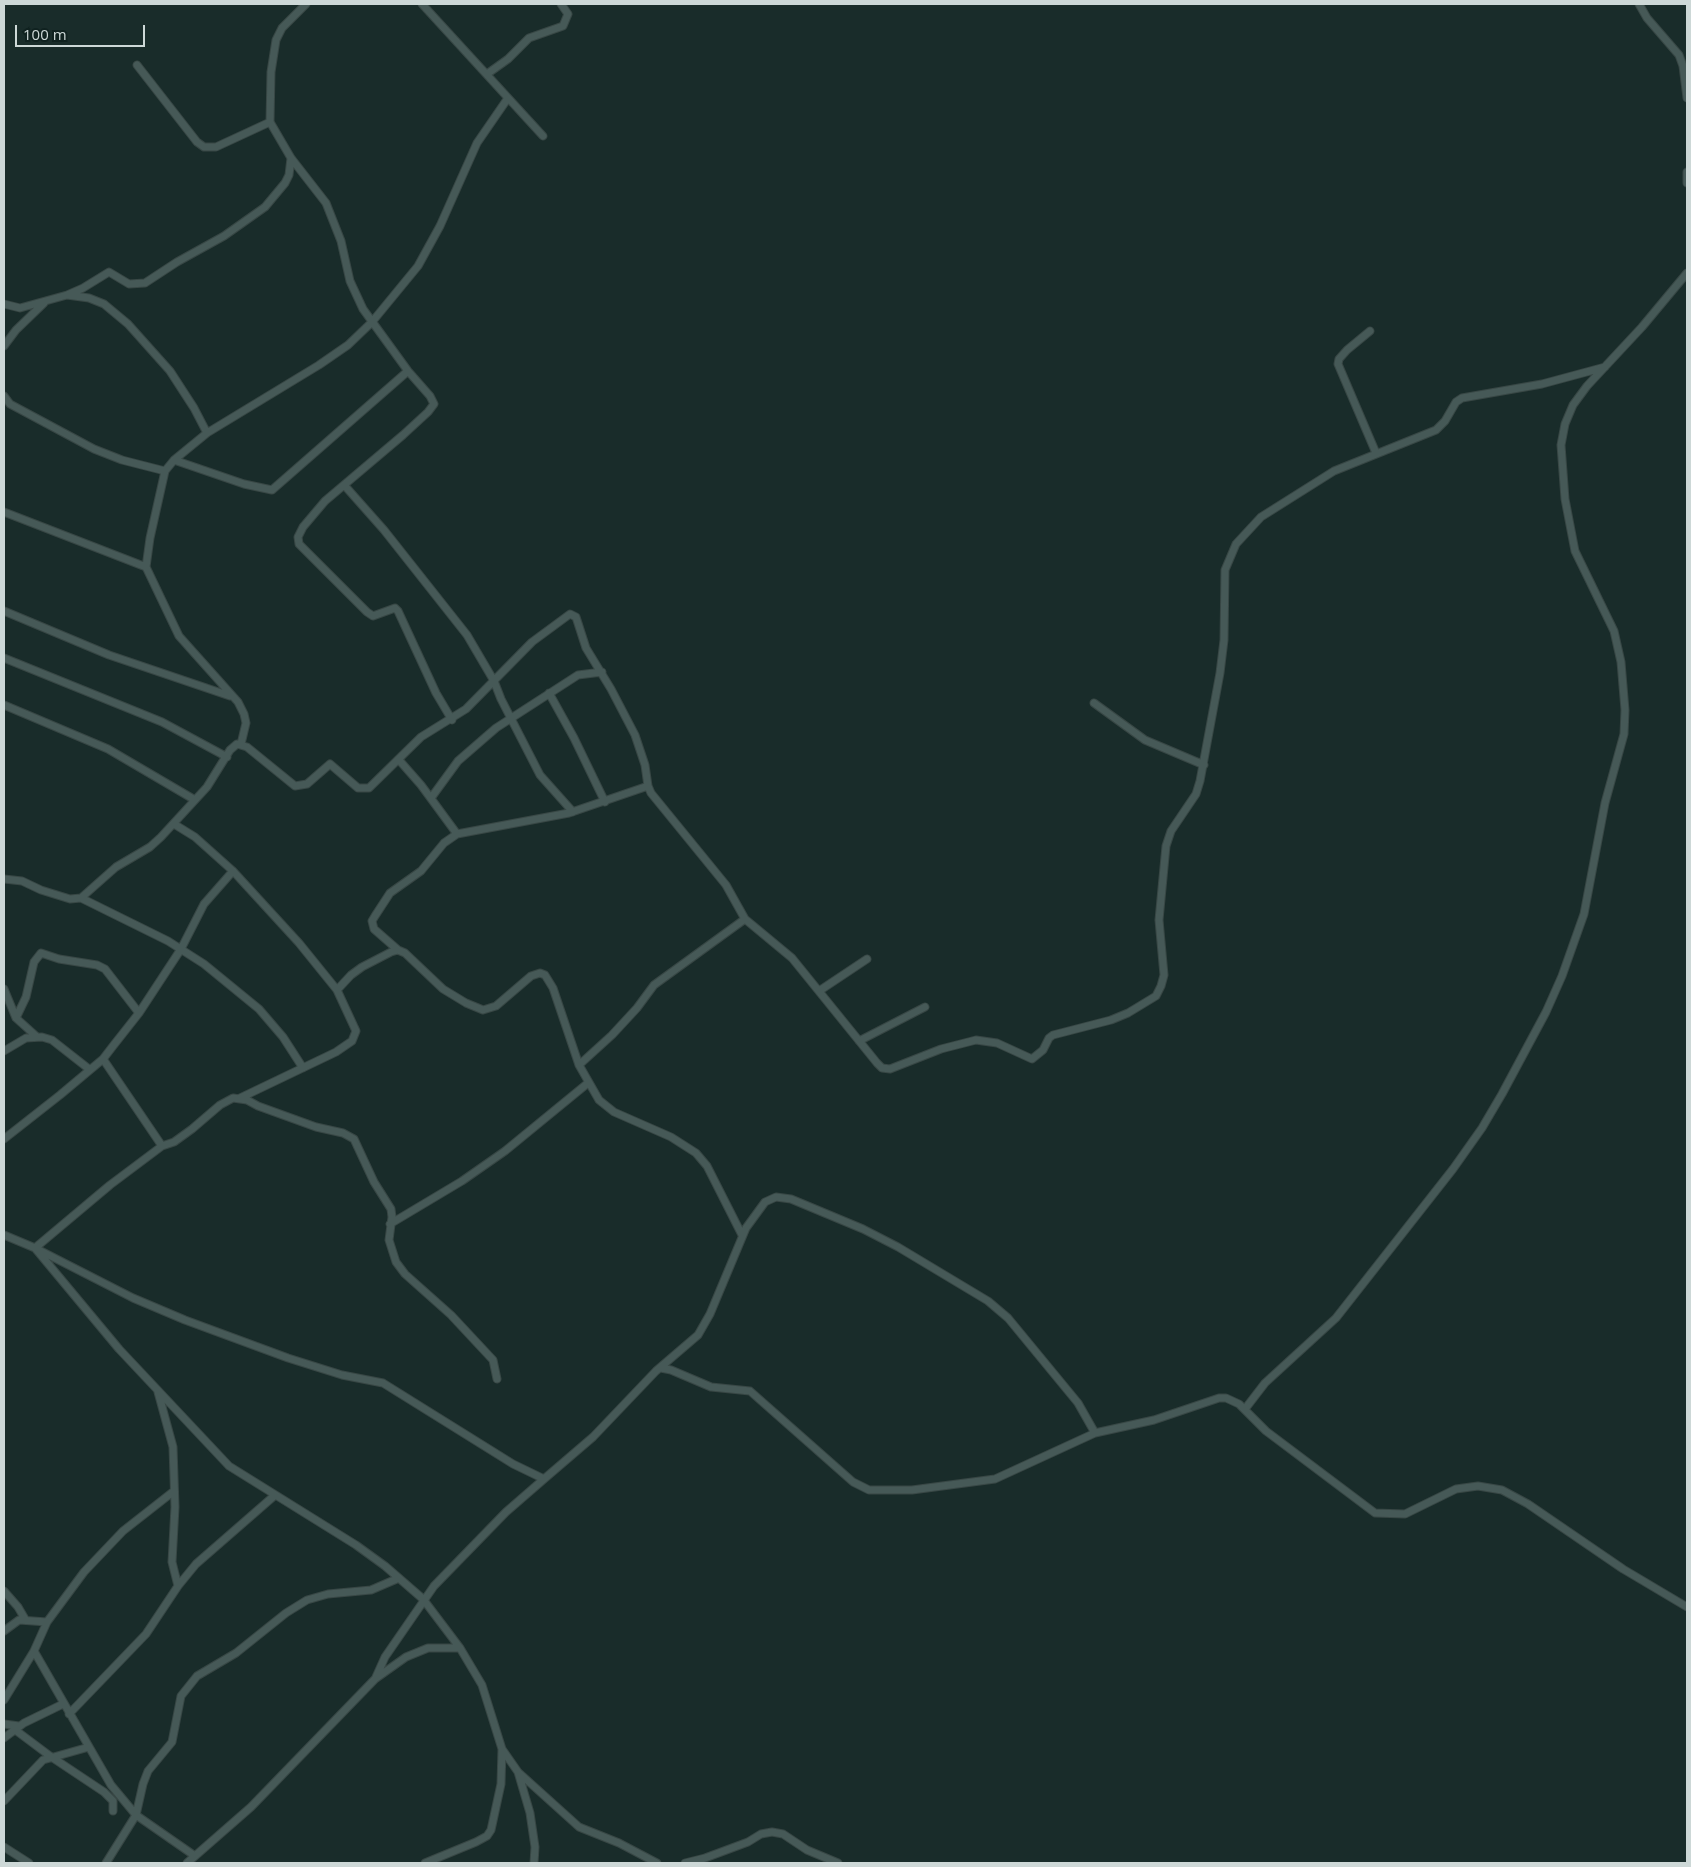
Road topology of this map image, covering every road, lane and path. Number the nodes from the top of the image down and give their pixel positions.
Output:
1 (306, 4) edge
2 (422, 4) edge
3 (561, 4) edge
4 (1639, 4) edge
5 (137, 66) dead end
6 (487, 74) junction
7 (508, 98) junction
8 (1687, 98) edge
9 (270, 122) junction
10 (543, 136) dead end
11 (291, 158) junction
12 (1687, 172) edge
13 (1687, 183) edge
14 (1687, 273) edge
15 (67, 295) junction
16 (48, 299) junction
17 (4, 304) edge
18 (372, 322) junction
19 (1370, 331) dead end
20 (4, 346) edge
21 (1605, 367) junction
22 (408, 371) junction
23 (4, 396) edge
24 (207, 433) junction
25 (1376, 453) junction
26 (174, 460) junction
27 (165, 471) junction
28 (345, 486) junction
29 (4, 512) edge
30 (146, 567) junction
31 (4, 611) edge
32 (4, 658) edge
33 (602, 672) junction
34 (494, 681) junction
35 (549, 693) junction
36 (233, 697) junction
37 (1094, 703) dead end
38 (4, 705) edge
39 (511, 718) junction
40 (452, 720) junction
41 (241, 744) junction
42 (227, 757) junction
43 (399, 760) junction
44 (1204, 765) junction
45 (648, 786) junction
46 (431, 798) junction
47 (195, 800) junction
48 (605, 802) junction
49 (573, 812) junction
50 (174, 824) junction
51 (457, 834) junction
52 (233, 871) junction
53 (4, 879) edge
54 (81, 898) junction
55 (745, 919) junction
56 (181, 949) junction
57 (398, 950) junction
58 (867, 960) dead end
59 (4, 989) edge
60 (338, 990) junction
61 (819, 991) junction
62 (925, 1007) dead end
63 (139, 1013) junction
64 (16, 1018) junction
65 (36, 1036) junction
66 (859, 1041) junction
67 (4, 1051) edge
68 (103, 1059) junction
69 (579, 1065) junction
70 (303, 1068) junction
71 (89, 1070) junction
72 (588, 1083) junction
73 (239, 1098) junction
74 (4, 1139) edge
75 (162, 1146) junction
76 (390, 1224) junction
77 (4, 1235) edge
78 (742, 1235) junction
79 (35, 1248) junction
80 (661, 1368) junction
81 (497, 1379) dead end
82 (158, 1389) junction
83 (1245, 1409) junction
84 (1096, 1432) junction
85 (544, 1479) junction
86 (174, 1491) junction
87 (274, 1496) junction
88 (399, 1578) junction
89 (178, 1586) junction
90 (4, 1591) edge
91 (423, 1599) junction
92 (1687, 1607) edge
93 (25, 1619) junction
94 (47, 1622) junction
95 (4, 1631) edge
96 (460, 1648) junction
97 (34, 1650) junction
98 (374, 1679) junction
99 (4, 1700) edge
100 (63, 1704) junction
101 (69, 1714) junction
102 (4, 1724) edge
103 (17, 1728) junction
104 (4, 1738) edge
105 (88, 1747) junction
106 (502, 1749) junction
107 (50, 1756) junction
108 (518, 1772) junction
109 (4, 1801) edge
110 (113, 1810) dead end
111 (136, 1815) junction
112 (4, 1847) edge
113 (195, 1856) junction
114 (29, 1863) edge
115 (106, 1863) edge
116 (187, 1863) edge
117 (425, 1863) edge
118 (534, 1863) edge
119 (657, 1863) edge
120 (685, 1863) edge
121 (838, 1863) edge

1 - 9 street
2 - 6 street
3 - 6 street
4 - 8 street
5 - 9 street
6 - 7 street
7 - 10 street
7 - 18 street
9 - 11 street
11 - 15 street
11 - 18 street
12 - 13 street
14 - 21 street
15 - 16 street
15 - 24 street
16 - 17 street
16 - 20 street
18 - 22 street
18 - 24 street
19 - 25 street
21 - 25 street
21 - 83 street
22 - 26 street
22 - 28 street
23 - 27 street
24 - 26 street
25 - 44 street
26 - 27 street
27 - 30 street
28 - 34 street
28 - 40 street
29 - 30 street
30 - 36 street
31 - 36 street
32 - 42 street
33 - 34 street
33 - 35 street
33 - 45 street
34 - 39 street
34 - 40 street
35 - 39 street
35 - 48 street
36 - 41 street
37 - 44 street
38 - 47 street
39 - 46 street
39 - 49 street
40 - 43 street
41 - 42 street
41 - 43 street
42 - 47 street
43 - 46 street
44 - 66 street
45 - 48 street
45 - 55 street
46 - 51 street
47 - 50 street
48 - 49 street
49 - 51 street
50 - 52 street
50 - 54 street
51 - 57 street
52 - 56 street
52 - 60 street
53 - 54 street
54 - 56 street
55 - 61 street
55 - 69 street
56 - 63 street
56 - 70 street
57 - 60 street
57 - 69 street
58 - 61 street
59 - 64 street
60 - 70 street
61 - 66 street
62 - 66 street
63 - 64 street
63 - 68 street
64 - 65 street
65 - 67 street
65 - 71 street
68 - 71 street
68 - 75 street
69 - 72 street
70 - 73 street
71 - 74 street
72 - 76 street
72 - 78 street
73 - 75 street
73 - 76 street
75 - 79 street
76 - 81 street
77 - 79 street
78 - 80 street
78 - 84 street
79 - 82 street
79 - 85 street
80 - 84 street
80 - 85 street
82 - 86 street
82 - 87 street
83 - 84 street
83 - 92 street
85 - 91 street
86 - 89 street
86 - 94 street
87 - 88 street
87 - 89 street
88 - 91 street
88 - 111 street
89 - 101 street
90 - 93 street
91 - 96 street
91 - 98 street
93 - 94 street
93 - 95 street
94 - 97 street
96 - 98 street
96 - 106 street
97 - 99 street
97 - 100 street
98 - 113 street
100 - 101 street
100 - 103 street
101 - 105 street
102 - 103 street
103 - 104 street
103 - 107 street
105 - 107 street
105 - 111 street
106 - 108 street
106 - 117 street
107 - 109 street
107 - 110 street
108 - 118 street
108 - 119 street
111 - 113 street
111 - 115 street
112 - 114 street
113 - 116 street
120 - 121 street

